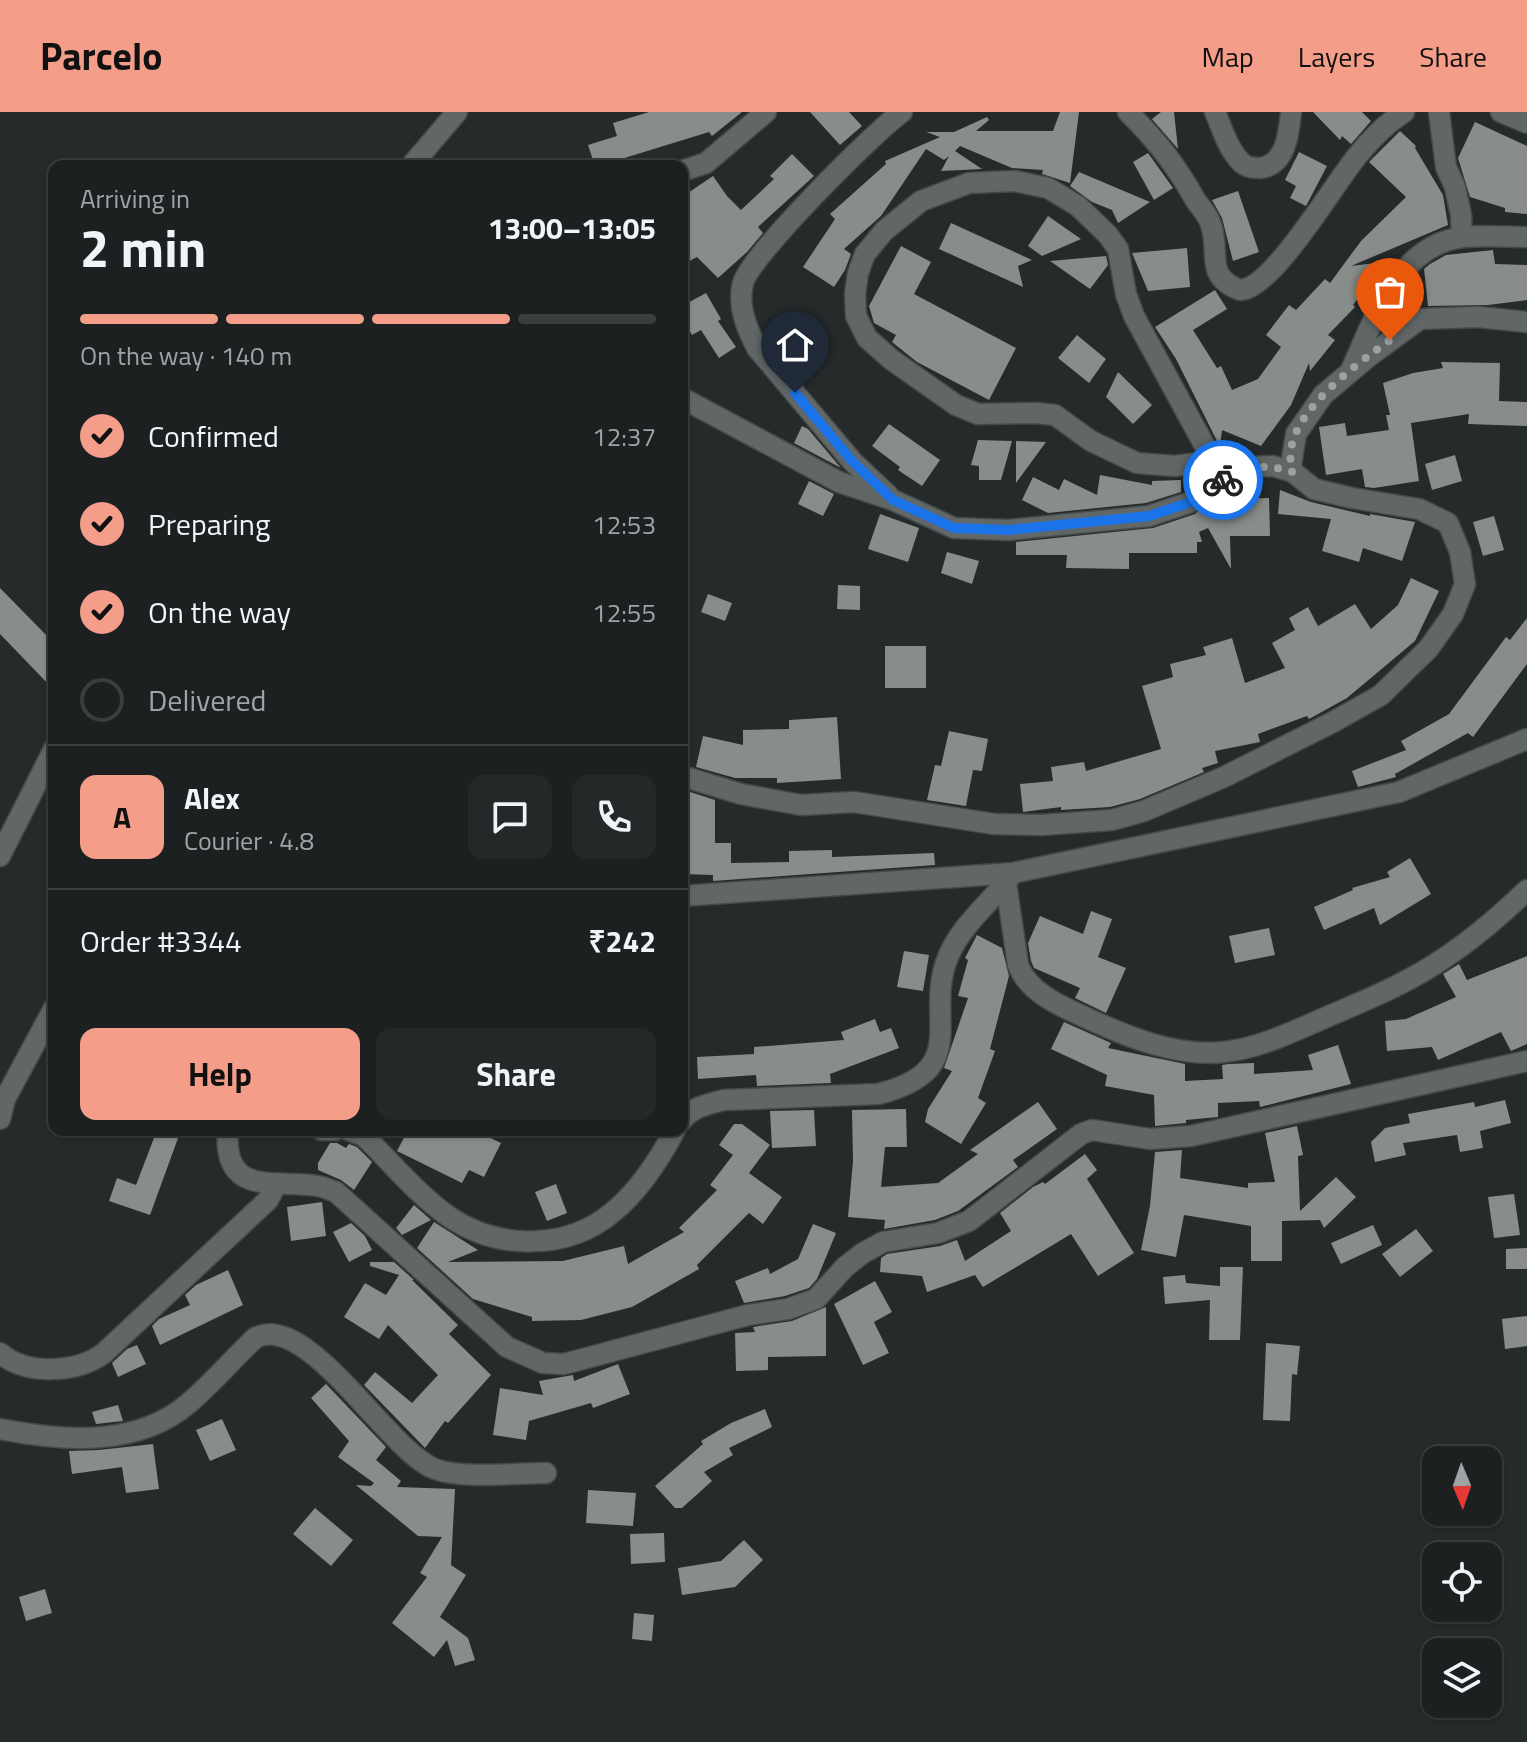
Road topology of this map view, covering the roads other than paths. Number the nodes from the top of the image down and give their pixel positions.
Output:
1 (457, 112) edge
2 (766, 112) edge
3 (902, 112) edge
4 (1128, 112) edge
5 (1215, 112) edge
6 (1291, 112) edge
7 (1439, 112) edge
8 (1501, 112) edge
9 (1396, 114) edge
10 (1527, 123) edge
11 (416, 160) edge
12 (688, 169) edge
13 (1462, 237) junction
14 (1527, 237) edge
15 (1527, 322) edge
16 (1350, 372) junction
17 (688, 401) edge
18 (1213, 461) junction
19 (1249, 467) junction
20 (1293, 472) junction
21 (893, 500) junction
22 (1527, 739) edge
23 (48, 761) edge
24 (688, 778) edge
25 (0, 856) edge
26 (1009, 878) junction
27 (1527, 890) edge
28 (776, 891) junction
29 (688, 896) edge
30 (688, 908) edge
31 (48, 1019) edge
32 (1527, 1061) edge
33 (688, 1113) edge
34 (0, 1119) edge
35 (228, 1136) edge
36 (364, 1136) edge
37 (672, 1136) edge
38 (276, 1185) junction
39 (0, 1353) edge
40 (0, 1429) edge
41 (546, 1473) dead end

1 - 11 street
2 - 12 street
3 - 21 street
4 - 9 street
5 - 6 street
7 - 13 street
8 - 10 street
13 - 14 street
13 - 16 street
15 - 16 street
16 - 20 street
17 - 21 street
18 - 18 street
18 - 19 street
19 - 20 street
19 - 21 street
20 - 24 street
22 - 26 street
23 - 25 street
26 - 27 street
26 - 28 street
26 - 33 street
28 - 29 street
28 - 30 street
31 - 34 street
32 - 38 street
35 - 38 street
36 - 37 street
38 - 39 street
40 - 41 street

